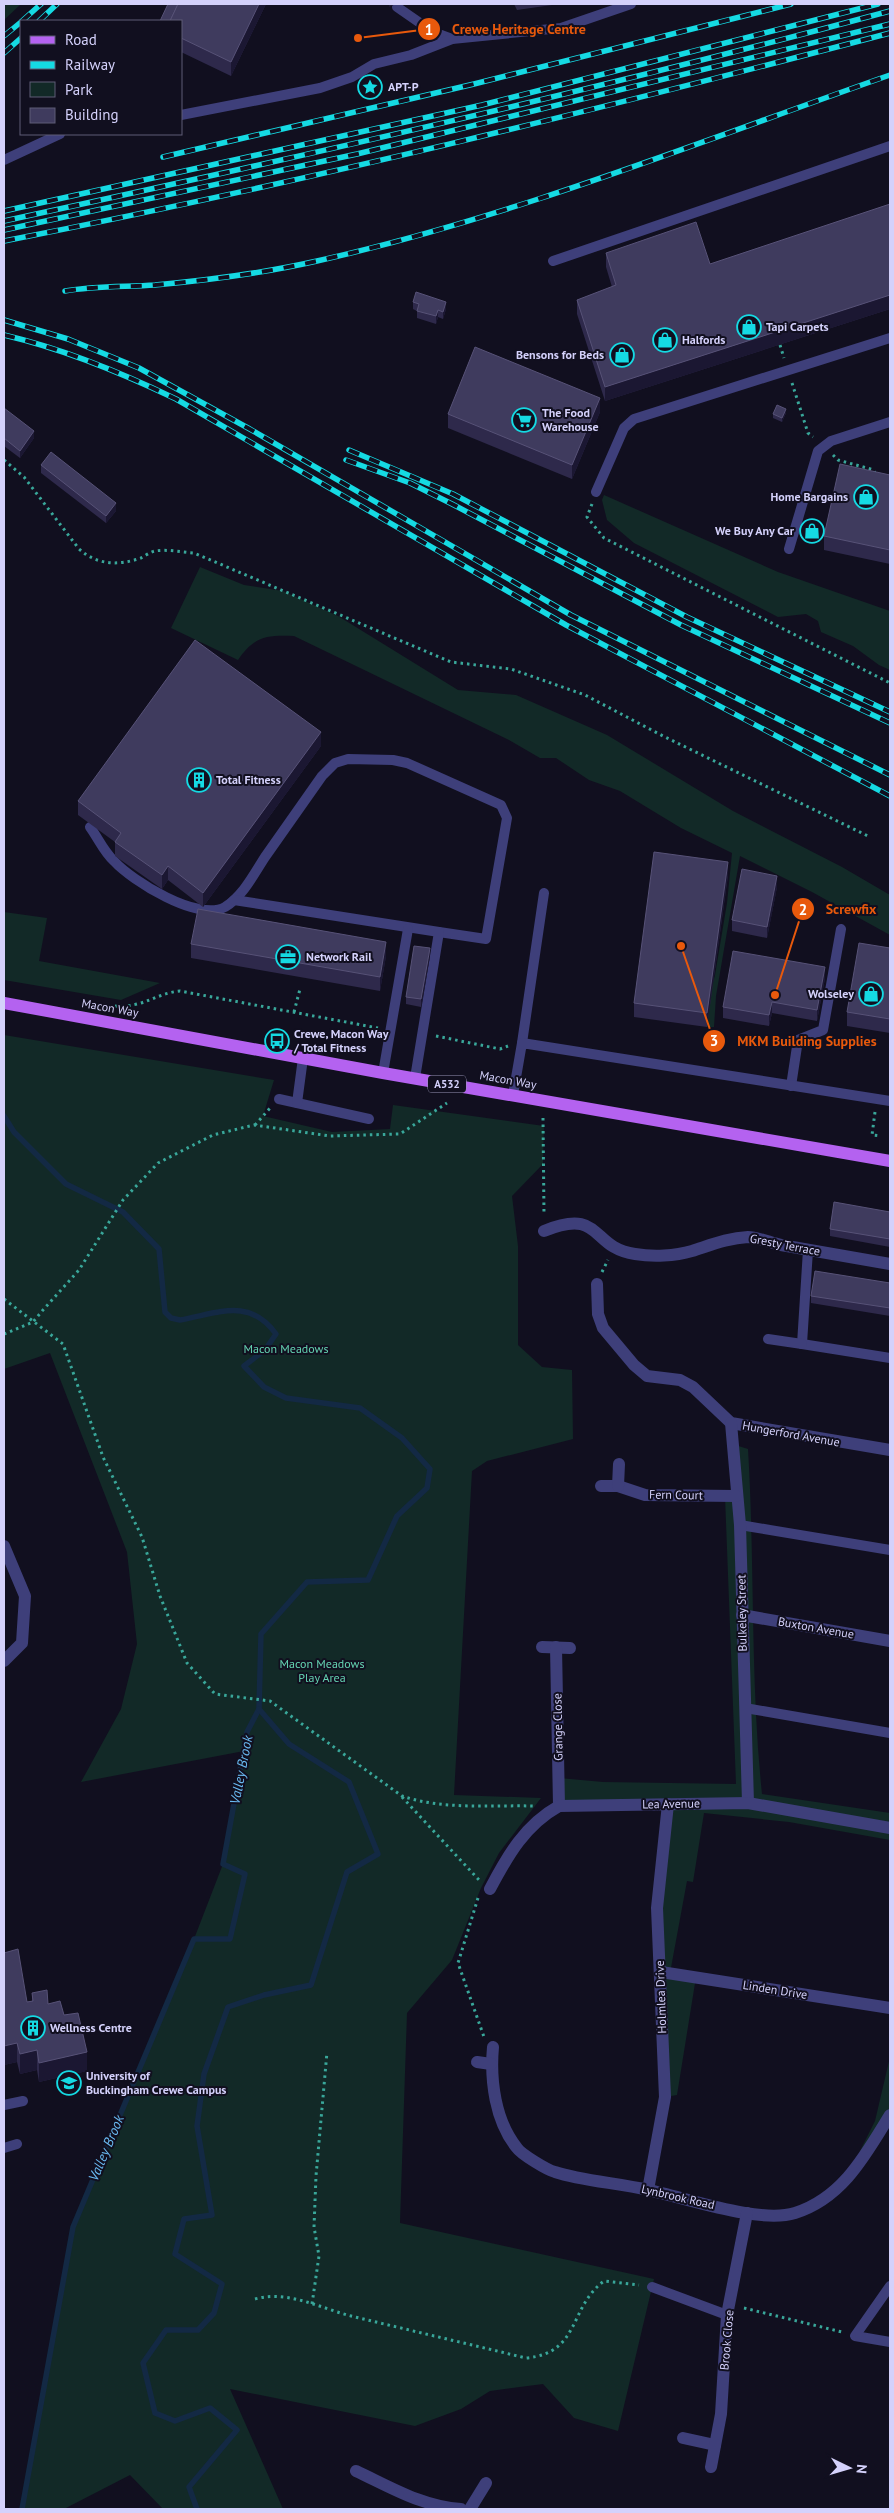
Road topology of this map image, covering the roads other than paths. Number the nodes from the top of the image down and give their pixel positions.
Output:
1 (630, 4) edge
2 (397, 7) dead end
3 (452, 39) junction
4 (182, 115) edge
5 (58, 135) edge
6 (890, 146) edge
7 (4, 160) edge
8 (553, 261) dead end
9 (890, 338) edge
10 (890, 422) edge
11 (596, 492) road end
12 (789, 549) dead end
13 (90, 827) edge
14 (544, 894) dead end
15 (234, 900) junction
16 (408, 929) junction
17 (841, 929) dead end
18 (439, 932) junction
19 (4, 1003) edge
20 (522, 1043) junction
21 (303, 1058) junction
22 (383, 1073) junction
23 (416, 1078) junction
24 (791, 1086) junction
25 (512, 1095) junction
26 (279, 1099) road end
27 (890, 1101) edge
28 (297, 1103) junction
29 (369, 1119) dead end
30 (890, 1161) edge
31 (544, 1231) road end
32 (808, 1250) junction
33 (890, 1264) edge
34 (597, 1284) road end
35 (768, 1339) dead end
36 (802, 1344) junction
37 (890, 1358) edge
38 (731, 1424) junction
39 (890, 1450) edge
40 (618, 1464) dead end
41 (601, 1486) dead end
42 (618, 1486) junction
43 (736, 1496) junction
44 (740, 1525) junction
45 (4, 1546) edge
46 (890, 1550) edge
47 (742, 1615) junction
48 (890, 1641) edge
49 (542, 1647) dead end
50 (556, 1647) junction
51 (570, 1648) dead end
52 (4, 1661) edge
53 (745, 1708) junction
54 (890, 1733) edge
55 (748, 1802) junction
56 (668, 1804) junction
57 (560, 1806) junction
58 (890, 1828) edge
59 (483, 1891) road end
60 (661, 1972) junction
61 (890, 2008) edge
62 (477, 2062) dead end
63 (23, 2101) dead end
64 (4, 2105) edge
65 (890, 2115) edge
66 (17, 2144) dead end
67 (4, 2148) edge
68 (648, 2190) junction
69 (747, 2213) junction
70 (890, 2286) edge
71 (652, 2287) road end
72 (728, 2309) junction
73 (890, 2342) edge
74 (683, 2438) dead end
75 (715, 2444) junction
76 (711, 2467) dead end
77 (356, 2471) dead end
78 (486, 2483) dead end
79 (436, 2508) edge
80 (461, 2509) edge
81 (470, 2509) edge

1 - 3 lane
2 - 3 lane
3 - 4 lane
5 - 7 lane
6 - 8 lane
9 - 11 lane
10 - 12 lane
13 - 15 lane
14 - 20 lane
15 - 16 lane
15 - 18 lane
16 - 18 lane
16 - 22 lane
17 - 24 lane
18 - 23 lane
19 - 21 main road, Macon Way / A532
20 - 24 lane
20 - 25 lane
21 - 22 main road, Macon Way / A532
21 - 28 lane
22 - 23 main road, Macon Way / A532
23 - 25 main road, Macon Way / A532
24 - 27 lane
25 - 30 main road, Macon Way / A532
26 - 28 lane
28 - 29 lane
31 - 32 street, Gresty Terrace
32 - 33 street, Gresty Terrace
32 - 36 lane
34 - 38 street, Hungerford Avenue
35 - 36 lane
36 - 37 lane
38 - 39 street, Hungerford Avenue
38 - 43 street, Bulkeley Street
40 - 42 street
41 - 42 street, Fern Court
42 - 43 street, Fern Court
43 - 44 street, Bulkeley Street
44 - 46 lane
44 - 47 street, Bulkeley Street
45 - 52 street
47 - 48 street, Buxton Avenue
47 - 53 street, Bulkeley Street
49 - 50 street
50 - 51 street
50 - 57 street, Grange Close
53 - 54 lane
53 - 55 street, Bulkeley Street
55 - 56 street, Lea Avenue
55 - 58 street, Lea Avenue
56 - 57 street, Lea Avenue
56 - 60 street, Holmlea Drive
57 - 59 street
60 - 61 street, Linden Drive
60 - 68 street, Holmlea Drive
62 - 68 street, Lynbrook Road
63 - 64 lane
65 - 69 street, Lynbrook Road
66 - 67 lane
68 - 69 street, Lynbrook Road
69 - 72 street, Brook Close
70 - 73 lane
71 - 72 lane
72 - 75 street, Brook Close
74 - 75 street
75 - 76 street, Brook Close
77 - 79 street
78 - 81 street
79 - 80 street

